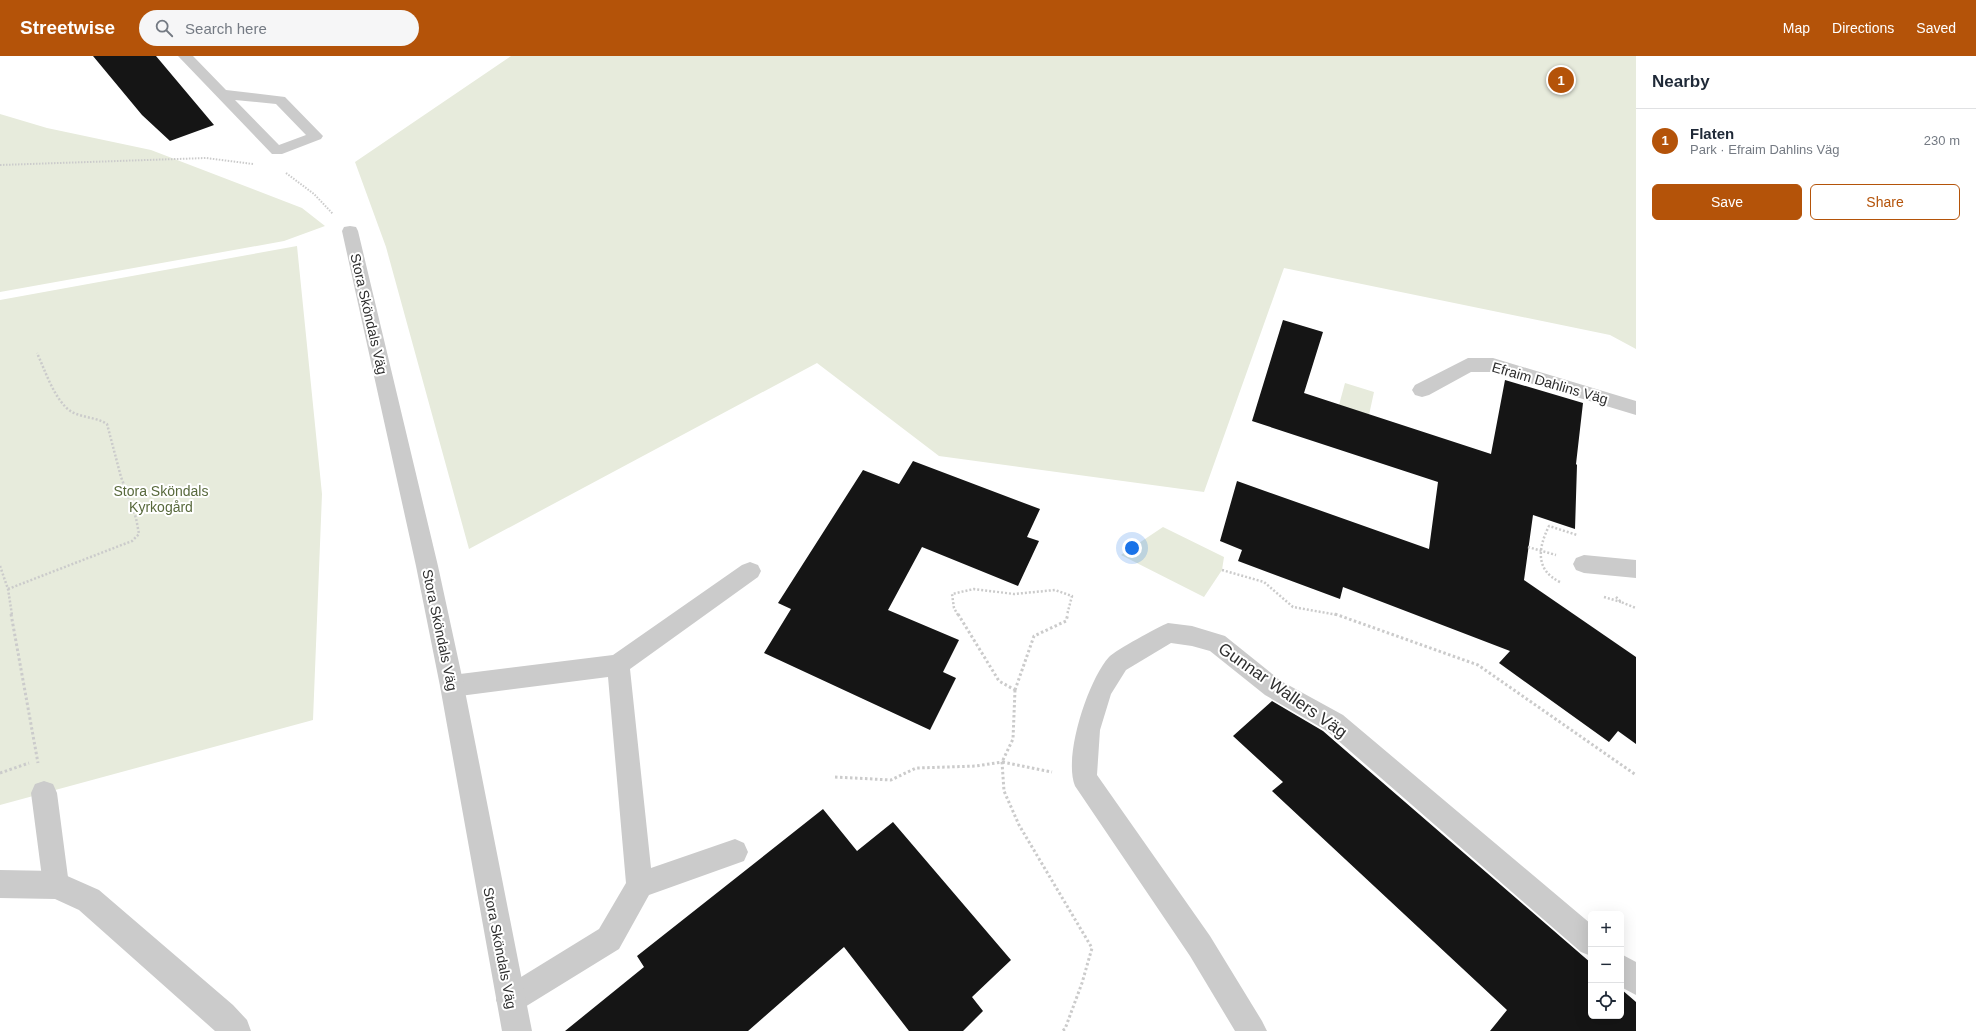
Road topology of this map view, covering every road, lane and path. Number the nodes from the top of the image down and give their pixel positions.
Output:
1 (185, 56) edge
2 (221, 94) junction
3 (0, 164) edge
4 (255, 164) dead end
5 (283, 172) dead end
6 (350, 231) joint
7 (37, 353) dead end
8 (1422, 390) dead end
9 (1636, 408) edge
10 (1584, 564) dead end
11 (0, 567) edge
12 (1222, 570) dead end
13 (1636, 570) edge
14 (750, 571) dead end
15 (8, 589) junction
16 (618, 666) junction
17 (452, 686) junction
18 (1016, 690) junction
19 (1002, 762) junction
20 (0, 773) edge
21 (1636, 775) edge
22 (835, 776) dead end
23 (1084, 778) junction
24 (44, 793) dead end
25 (735, 852) dead end
26 (0, 884) edge
27 (56, 884) junction
28 (640, 885) junction
29 (1588, 939) edge
30 (1624, 971) edge
31 (1636, 981) edge
32 (510, 1000) junction
33 (236, 1031) edge
34 (516, 1031) edge
35 (1062, 1031) edge
36 (1252, 1031) edge

1 - 2 street
2 - 2 street
3 - 4 path
5 - 6 path
6 - 17 street, Stora Sköndals Väg
7 - 15 path
8 - 9 street, Efraim Dahlins Väg
10 - 13 lane
11 - 15 path
12 - 21 path
14 - 16 lane
15 - 20 path
16 - 17 lane
16 - 28 lane
17 - 32 street, Stora Sköndals Väg
18 - 18 path
18 - 19 path
19 - 22 path
19 - 23 path
19 - 35 path
23 - 29 lane, Gunnar Wallers Väg
23 - 36 lane
24 - 27 lane
25 - 28 lane
26 - 27 street
27 - 33 street
28 - 32 lane
30 - 31 lane
32 - 34 street, Stora Sköndals Väg

